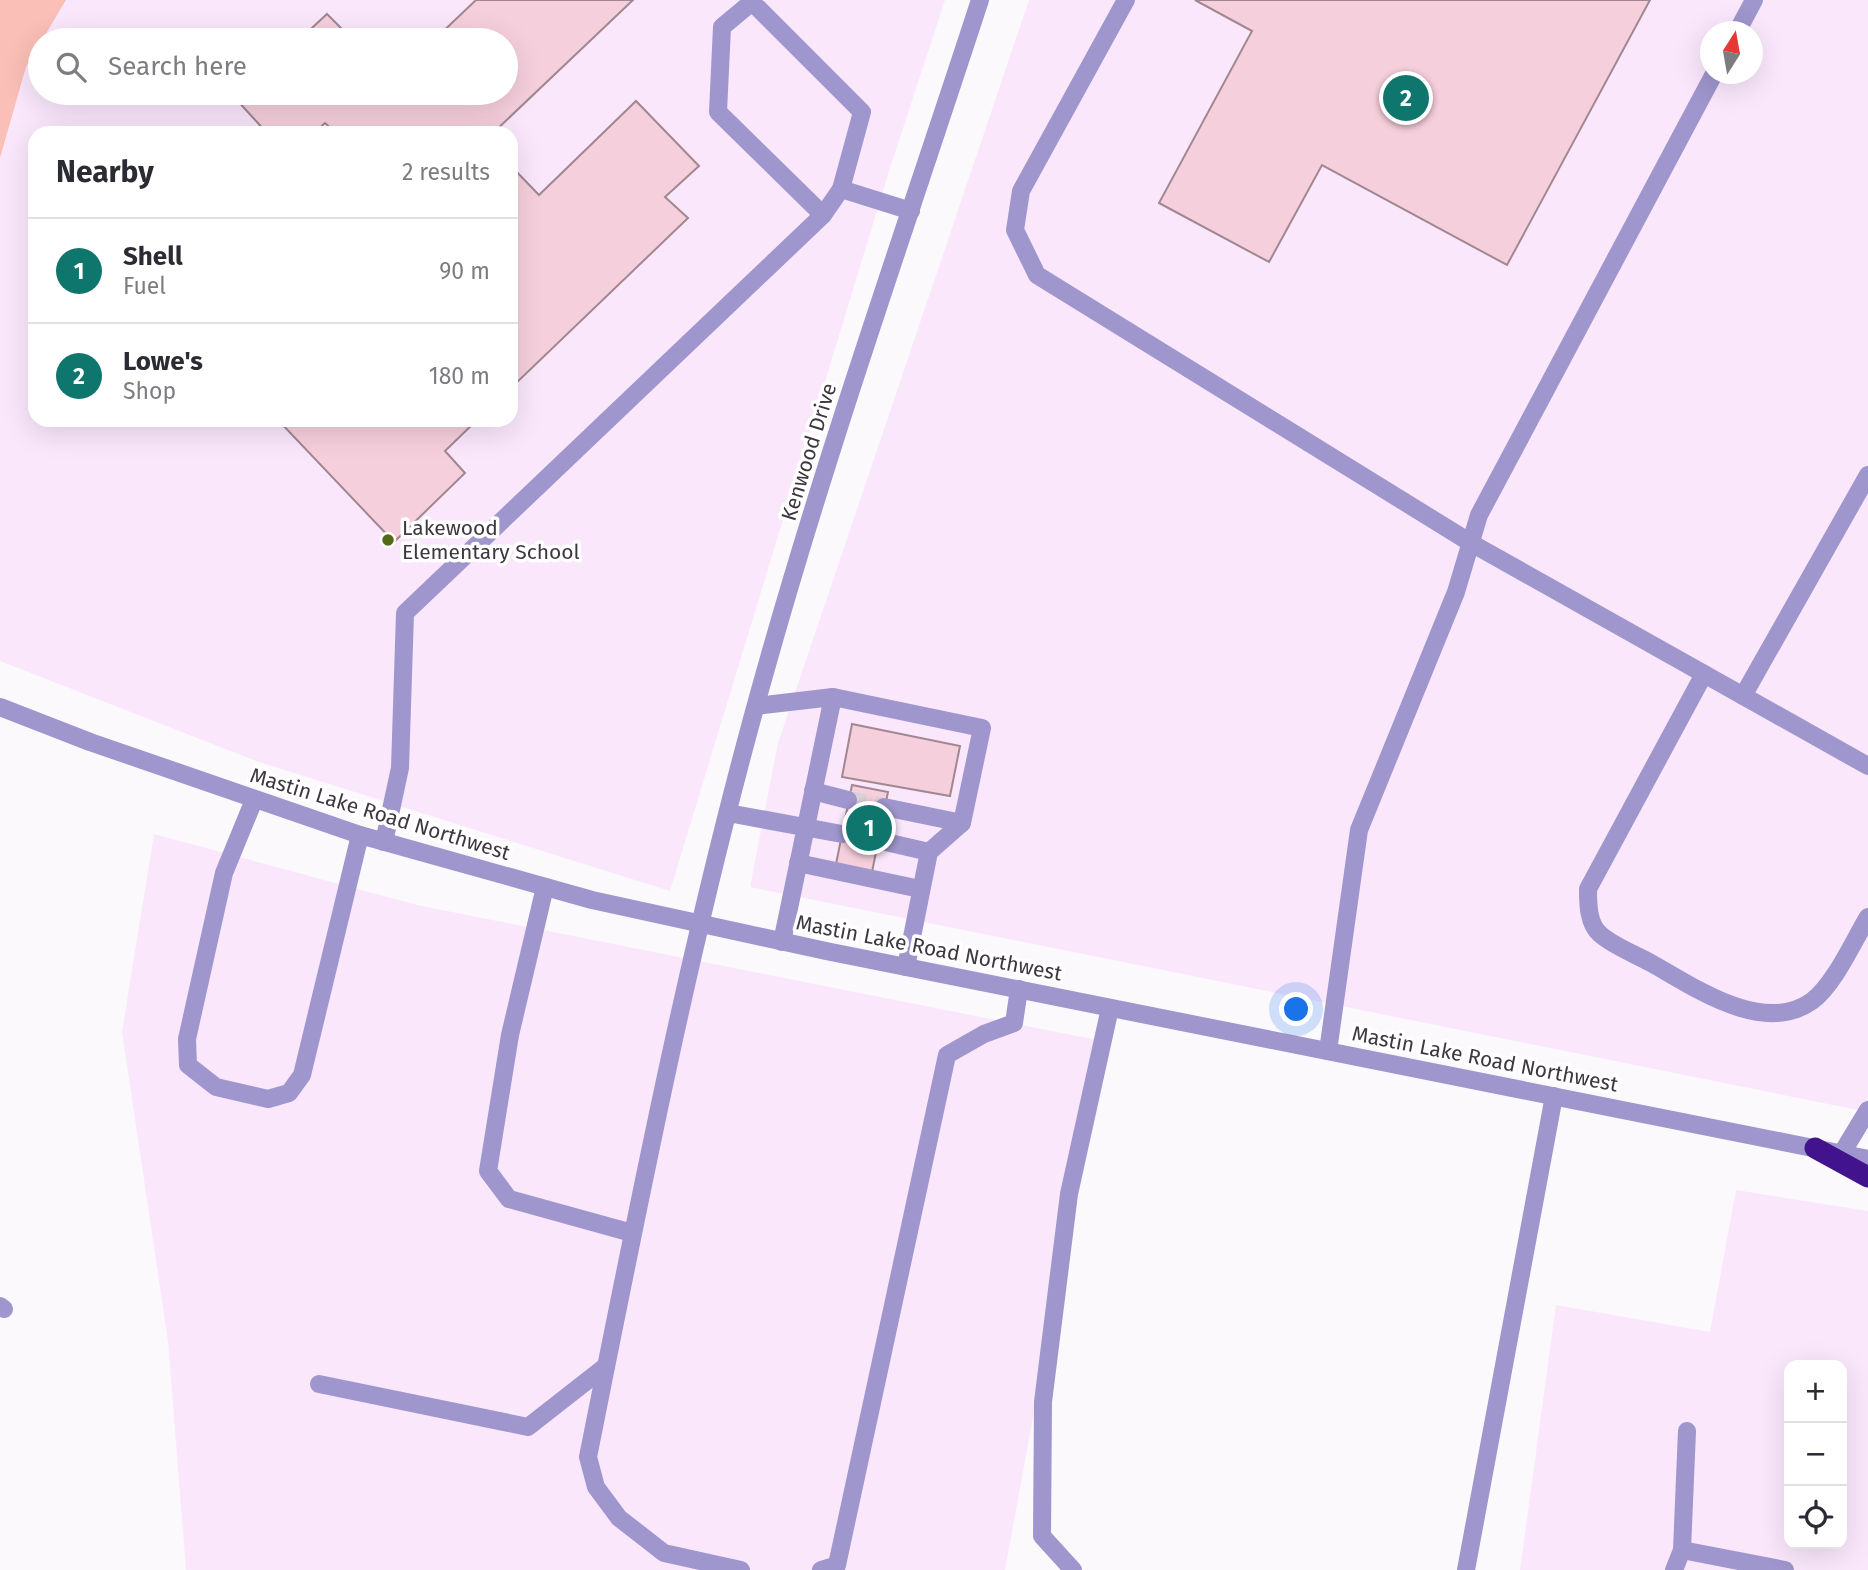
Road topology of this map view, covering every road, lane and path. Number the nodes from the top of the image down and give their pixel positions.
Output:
1 (980, 0) edge
2 (1126, 0) edge
3 (1754, 0) edge
4 (753, 1) edge
5 (1743, 21) edge
6 (1709, 84) edge
7 (841, 189) junction
8 (911, 211) junction
9 (823, 215) junction
10 (1868, 475) edge
11 (1471, 543) junction
12 (1704, 674) junction
13 (1743, 696) junction
14 (833, 697) junction
15 (756, 706) junction
16 (0, 708) edge
17 (1868, 766) edge
18 (813, 791) junction
19 (254, 800) junction
20 (848, 800) tunnel mouth
21 (884, 807) tunnel mouth
22 (727, 813) junction
23 (962, 822) junction
24 (806, 827) junction
25 (842, 834) tunnel mouth
26 (360, 835) junction
27 (877, 840) tunnel mouth
28 (384, 842) junction
29 (929, 852) junction
30 (798, 863) junction
31 (545, 887) junction
32 (920, 889) junction
33 (1868, 917) edge
34 (701, 924) junction
35 (782, 942) junction
36 (906, 967) junction
37 (1019, 989) junction
38 (1110, 1008) junction
39 (1328, 1051) junction
40 (1554, 1096) junction
41 (1868, 1111) edge
42 (1815, 1148) junction
43 (1842, 1153) junction
44 (1868, 1158) edge
45 (1868, 1177) edge
46 (632, 1233) junction
47 (606, 1366) junction
48 (319, 1384) dead end
49 (1686, 1432) dead end
50 (1682, 1550) junction
51 (741, 1570) edge
52 (821, 1570) edge
53 (1073, 1570) edge
54 (1466, 1570) edge
55 (1674, 1570) edge
56 (1785, 1570) edge

1 - 8 street, Kenwood Drive
2 - 11 street
3 - 5 street
4 - 7 street
4 - 9 street
6 - 11 street
7 - 8 street
7 - 9 street
8 - 15 street, Kenwood Drive
9 - 28 street
10 - 13 street
11 - 12 street
11 - 39 street
12 - 13 street
12 - 33 street
13 - 17 street
14 - 15 street
14 - 18 street
14 - 23 street
15 - 22 street, Kenwood Drive
16 - 19 street, Mastin Lake Road Northwest
18 - 20 street
18 - 24 street
19 - 26 street, Mastin Lake Road Northwest
19 - 26 street
21 - 23 street
22 - 24 street
22 - 34 street, Kenwood Drive
23 - 29 street
24 - 25 street
24 - 30 street
26 - 28 street, Mastin Lake Road Northwest
27 - 29 street
28 - 31 street, Mastin Lake Road Northwest
29 - 32 street
30 - 32 street
30 - 35 street
31 - 34 street, Mastin Lake Road Northwest
31 - 46 street
32 - 36 street
34 - 35 street, Mastin Lake Road Northwest
34 - 46 street, Kenwood Drive
35 - 36 street, Mastin Lake Road Northwest
36 - 37 street, Mastin Lake Road Northwest
37 - 38 street, Mastin Lake Road Northwest
37 - 52 street
38 - 39 street, Mastin Lake Road Northwest
38 - 53 street
39 - 40 street, Mastin Lake Road Northwest
40 - 42 street, Mastin Lake Road Northwest
40 - 54 street
41 - 43 street
42 - 43 street, Mastin Lake Road Northwest
42 - 45 highway
43 - 44 street, Mastin Lake Road Northwest
46 - 47 street, Kenwood Drive
47 - 48 street
47 - 51 street, Kenwood Drive
49 - 50 street
50 - 55 street
50 - 56 street

